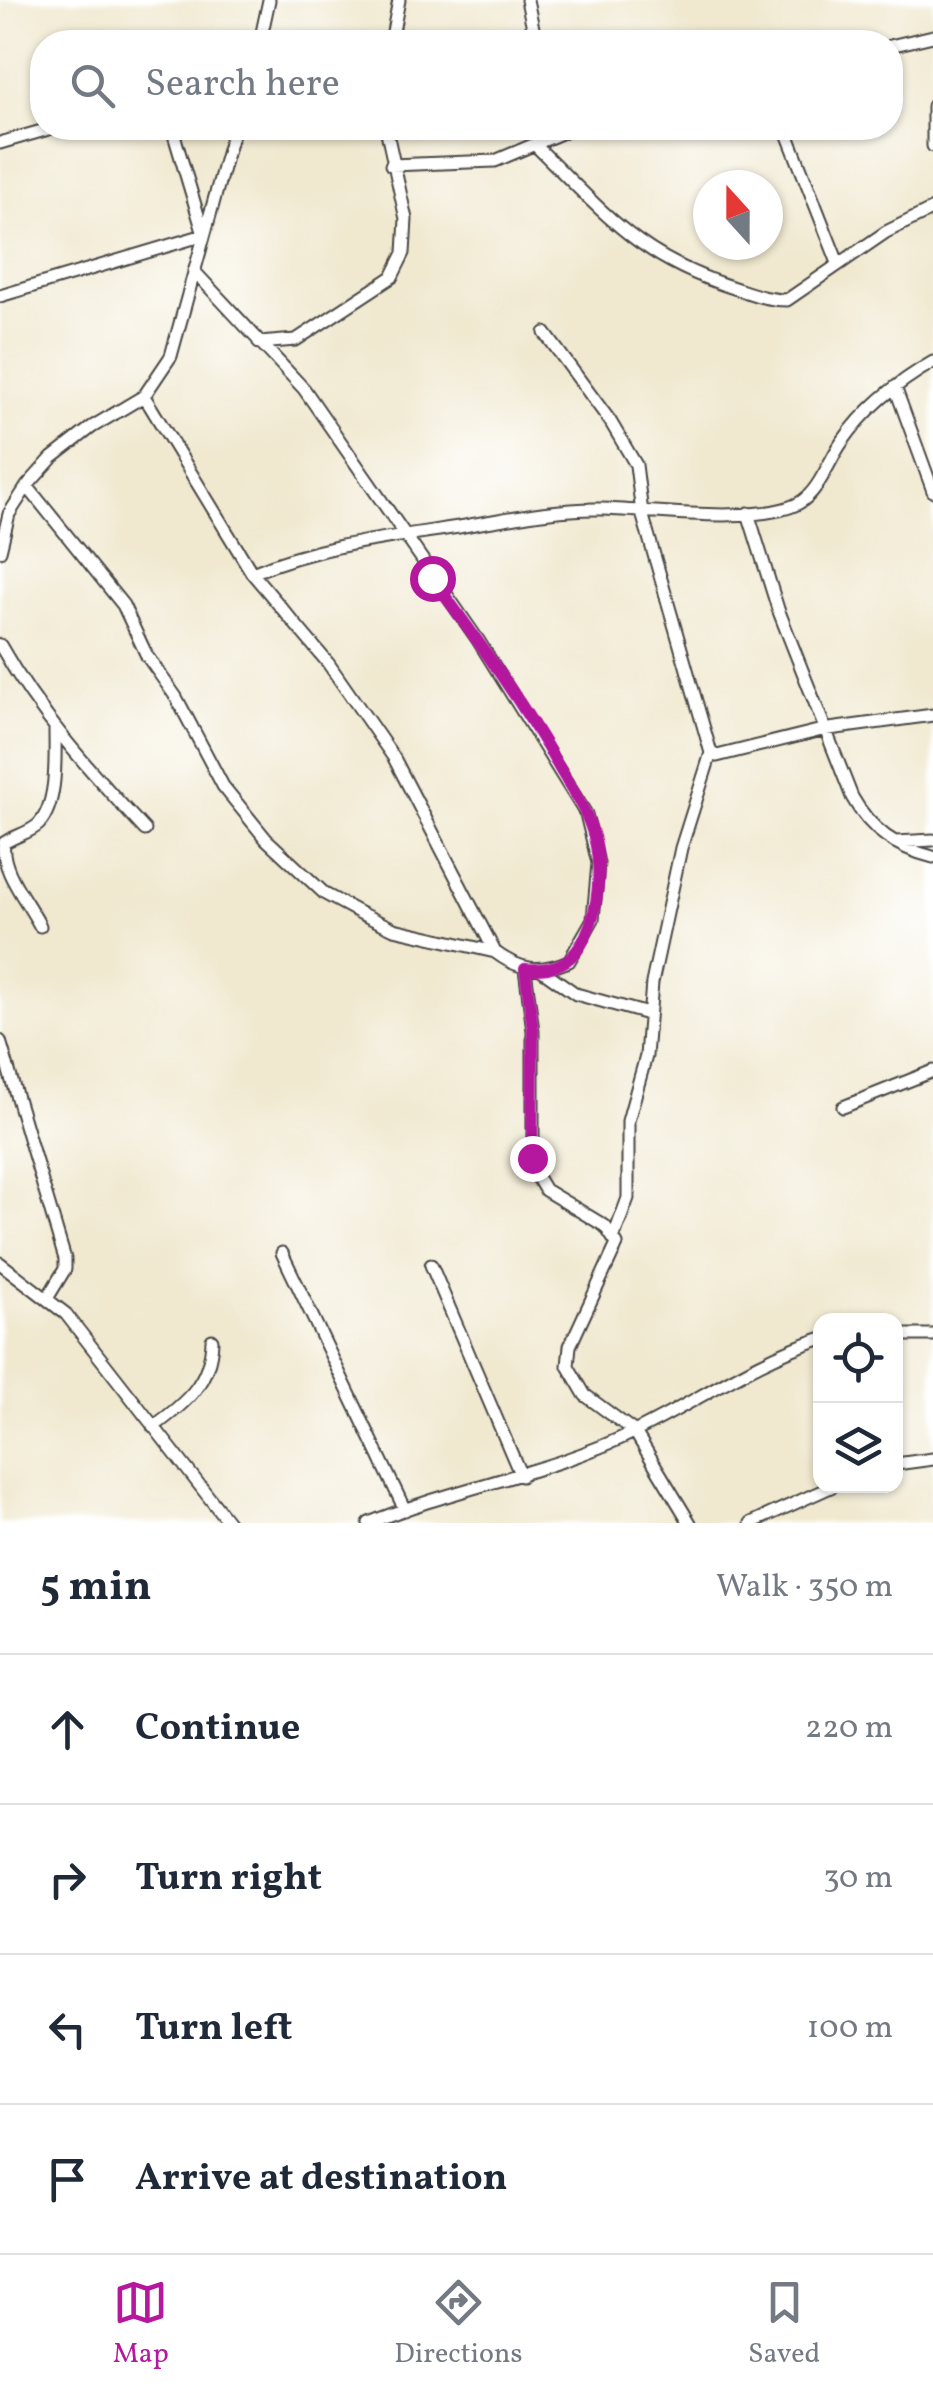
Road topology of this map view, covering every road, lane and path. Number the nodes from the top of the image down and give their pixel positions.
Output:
1 (269, 0) edge
2 (399, 0) edge
3 (527, 0) edge
4 (263, 30) edge
5 (393, 30) edge
6 (533, 30) edge
7 (933, 36) edge
8 (903, 43) edge
9 (933, 106) edge
10 (30, 134) edge
11 (176, 140) edge
12 (231, 140) edge
13 (388, 140) edge
14 (537, 140) edge
15 (547, 140) edge
16 (789, 140) edge
17 (0, 143) edge
18 (536, 145) junction
19 (933, 146) edge
20 (392, 165) junction
21 (933, 209) edge
22 (204, 235) junction
23 (838, 263) junction
24 (194, 271) junction
25 (0, 296) edge
26 (546, 333) dead end
27 (259, 343) junction
28 (933, 362) edge
29 (894, 386) junction
30 (144, 396) junction
31 (27, 486) junction
32 (933, 491) edge
33 (642, 513) junction
34 (748, 513) junction
35 (4, 514) edge
36 (406, 535) junction
37 (0, 552) edge
38 (252, 573) junction
39 (0, 645) edge
40 (933, 715) edge
41 (55, 730) junction
42 (822, 730) junction
43 (711, 753) junction
44 (145, 830) dead end
45 (933, 840) edge
46 (892, 842) junction
47 (933, 857) edge
48 (40, 926) dead end
49 (494, 952) junction
50 (525, 969) junction
51 (542, 970) junction
52 (648, 1014) junction
53 (0, 1041) edge
54 (933, 1071) edge
55 (843, 1106) dead end
56 (614, 1236) junction
57 (282, 1253) dead end
58 (0, 1263) edge
59 (430, 1265) dead end
60 (48, 1298) junction
61 (903, 1334) edge
62 (933, 1334) edge
63 (212, 1340) dead end
64 (813, 1342) edge
65 (153, 1426) junction
66 (635, 1432) junction
67 (933, 1459) edge
68 (903, 1463) edge
69 (521, 1476) junction
70 (817, 1493) edge
71 (405, 1510) junction
72 (229, 1523) edge
73 (369, 1523) edge
74 (690, 1523) edge
75 (751, 1523) edge

1 - 4 street
2 - 5 street
3 - 6 street
7 - 8 street
9 - 19 street
10 - 17 street
11 - 22 street
12 - 22 street
13 - 20 street
14 - 18 street
15 - 18 street
16 - 23 street
18 - 20 street
18 - 23 street
20 - 27 street
21 - 23 street
22 - 24 street
22 - 25 street
24 - 27 street
24 - 30 street
26 - 33 street
27 - 36 street
28 - 29 street
29 - 32 street
29 - 34 street
30 - 31 street
30 - 38 street
31 - 35 street
31 - 49 street
33 - 34 street
33 - 36 street
33 - 43 street
34 - 42 street
35 - 37 street
36 - 38 street
36 - 51 street
38 - 49 street
39 - 41 street
40 - 42 street
41 - 44 street
41 - 48 street
42 - 43 street
42 - 46 street
43 - 52 street
45 - 46 street
46 - 47 street
49 - 50 street
50 - 51 street
50 - 56 street
51 - 52 street
52 - 56 street
53 - 60 street
54 - 55 street
56 - 66 street
57 - 71 street
58 - 60 street
59 - 69 street
60 - 65 street
61 - 62 street
63 - 65 street
64 - 66 street
65 - 72 street
66 - 69 street
66 - 74 street
67 - 68 street
69 - 71 street
70 - 75 street
71 - 73 street

